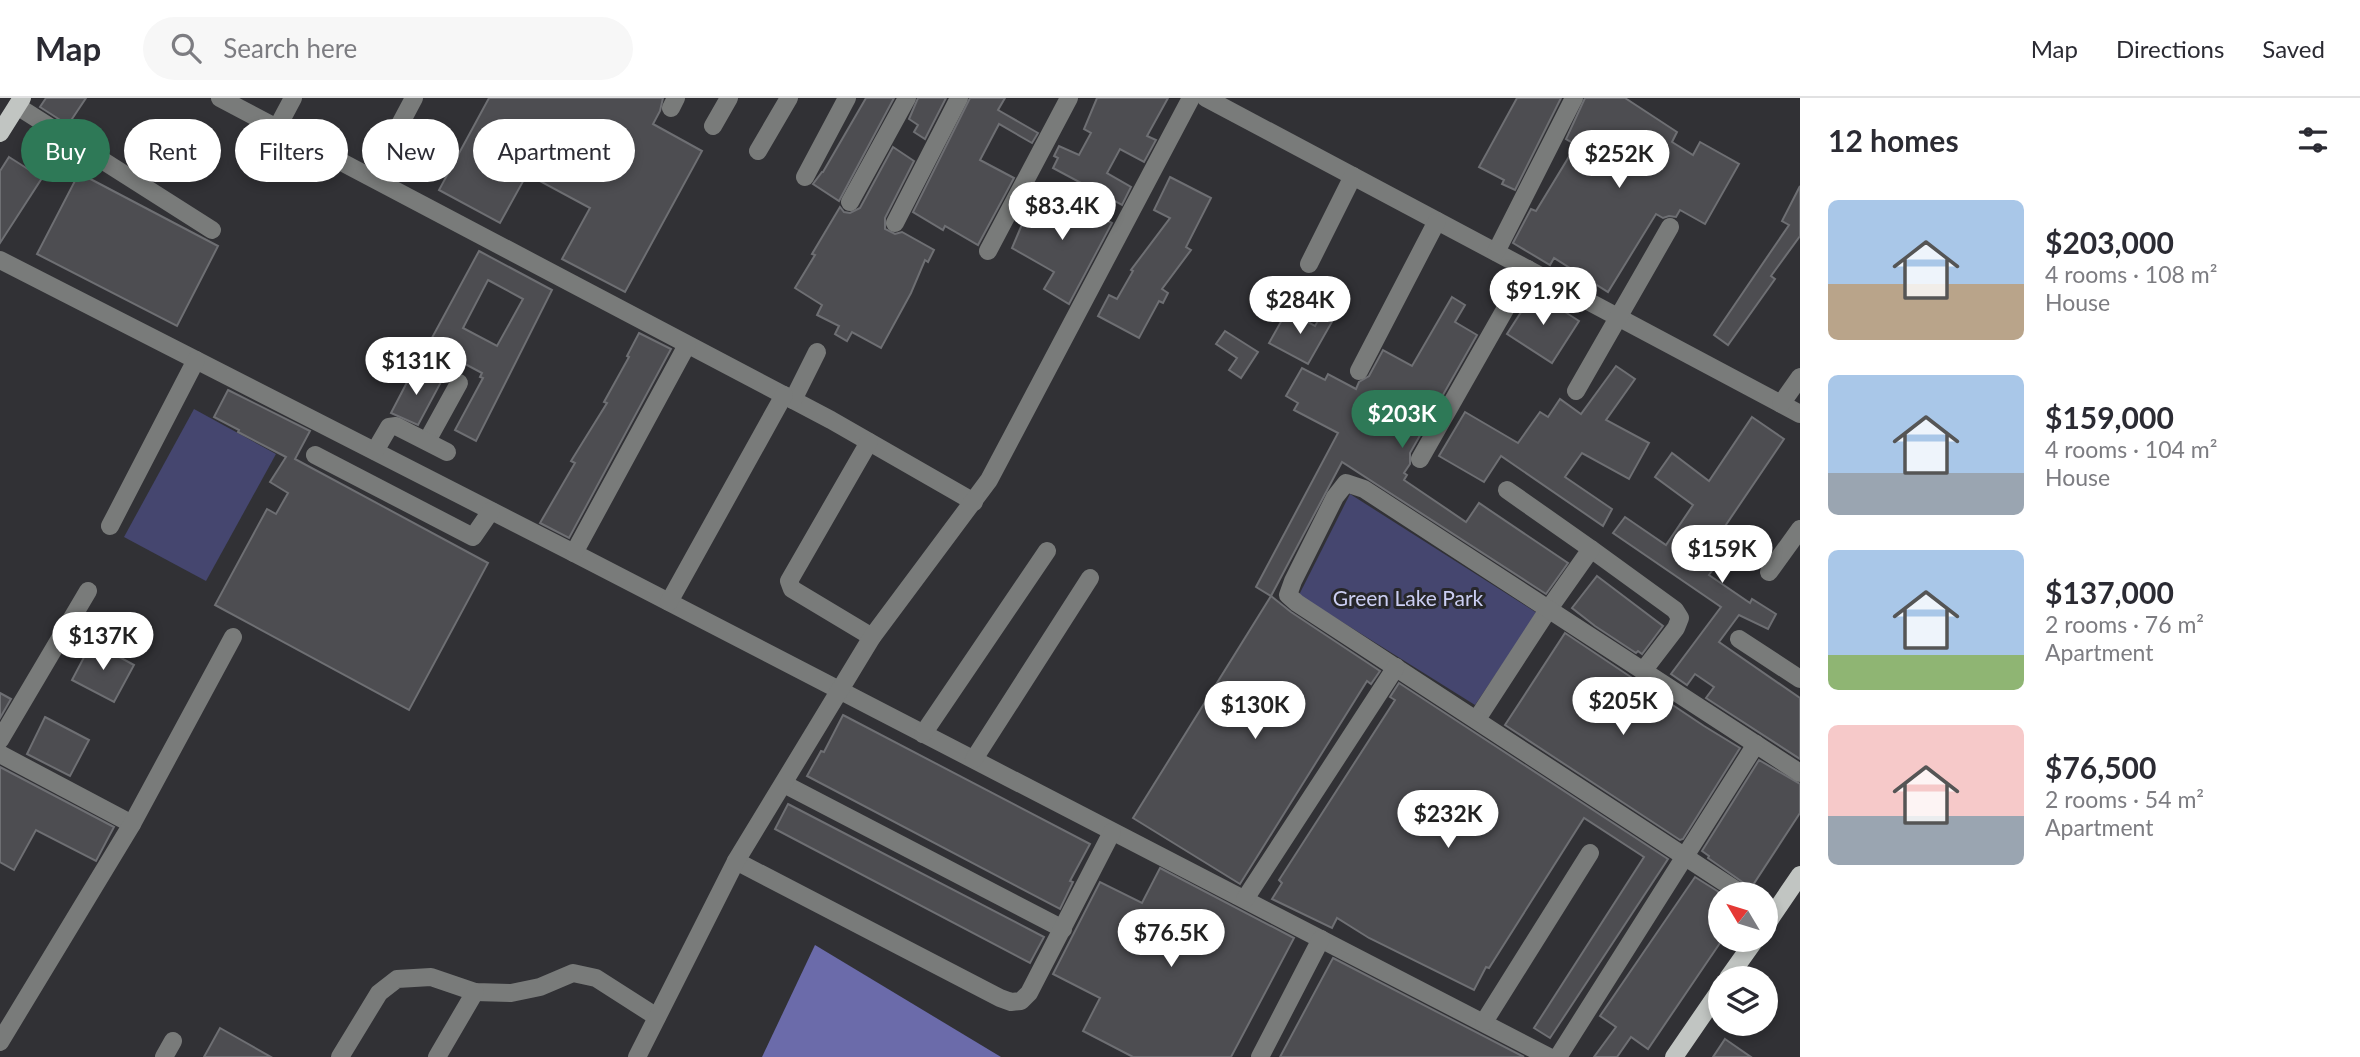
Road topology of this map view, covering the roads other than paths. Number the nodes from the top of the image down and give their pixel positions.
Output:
1 (220, 98) edge
2 (293, 98) edge
3 (414, 98) edge
4 (729, 98) edge
5 (789, 98) edge
6 (847, 98) edge
7 (907, 98) edge
8 (959, 98) edge
9 (1069, 98) edge
10 (1191, 98) edge
11 (1206, 98) edge
12 (1574, 98) edge
13 (20, 102) edge
14 (260, 119) edge
15 (282, 119) edge
16 (403, 119) edge
17 (713, 127) dead end
18 (0, 133) edge
19 (758, 150) dead end
20 (1353, 176) junction
21 (805, 177) dead end
22 (381, 182) edge
23 (850, 202) dead end
24 (1437, 221) junction
25 (895, 223) dead end
26 (1670, 227) dead end
27 (212, 230) dead end
28 (988, 251) dead end
29 (1496, 252) junction
30 (0, 260) edge
31 (1309, 264) dead end
32 (1528, 269) junction
33 (1619, 317) junction
34 (687, 345) junction
35 (817, 352) dead end
36 (196, 360) junction
37 (1359, 371) dead end
38 (1800, 377) edge
39 (459, 383) dead end
40 (1576, 391) dead end
41 (789, 398) junction
42 (1781, 404) junction
43 (1800, 414) edge
44 (427, 442) junction
45 (869, 442) junction
46 (376, 451) junction
47 (447, 452) dead end
48 (315, 455) dead end
49 (1420, 459) dead end
50 (1507, 490) dead end
51 (974, 502) junction
52 (491, 510) junction
53 (110, 526) dead end
54 (1800, 529) edge
55 (1591, 548) junction
56 (1047, 551) dead end
57 (574, 553) junction
58 (1769, 572) dead end
59 (1090, 578) dead end
60 (88, 592) dead end
61 (669, 602) junction
62 (1548, 610) junction
63 (233, 637) dead end
64 (872, 637) junction
65 (1739, 639) dead end
66 (1396, 667) junction
67 (1643, 671) junction
68 (1800, 679) edge
69 (840, 690) junction
70 (1477, 719) junction
71 (923, 734) junction
72 (0, 740) edge
73 (1756, 744) junction
74 (0, 754) edge
75 (974, 760) junction
76 (1800, 773) edge
77 (784, 784) junction
78 (132, 824) junction
79 (1112, 832) junction
80 (1590, 853) dead end
81 (1685, 858) junction
82 (736, 861) junction
83 (1800, 876) edge
84 (1723, 882) edge
85 (1245, 899) junction
86 (1778, 904) edge
87 (1063, 929) junction
88 (1321, 939) junction
89 (475, 992) junction
90 (1708, 1007) edge
91 (657, 1017) junction
92 (1484, 1022) junction
93 (173, 1041) dead end
94 (0, 1042) edge
95 (164, 1057) edge
96 (340, 1057) edge
97 (437, 1057) edge
98 (637, 1057) edge
99 (1260, 1057) edge
100 (1549, 1057) edge
101 (1558, 1057) edge
102 (1674, 1057) edge

1 - 14 street
2 - 15 street
3 - 16 street
4 - 17 street
5 - 19 street
6 - 21 street
7 - 23 street
8 - 25 street
9 - 28 street
10 - 51 street
11 - 20 street
12 - 29 street
13 - 18 main road
13 - 27 street
20 - 24 street
20 - 31 street
22 - 34 street
24 - 29 street
24 - 37 street
26 - 33 street
29 - 32 street
30 - 36 street
32 - 33 street
32 - 49 street
33 - 40 street
33 - 42 street
34 - 41 street
34 - 57 street
35 - 41 street
36 - 46 street
36 - 53 street
38 - 42 street
39 - 44 street
41 - 45 street
41 - 61 street
42 - 43 street
44 - 46 street
44 - 47 street
45 - 51 street
45 - 64 street
46 - 52 street
48 - 52 street
50 - 55 street
51 - 64 street
52 - 57 street
54 - 58 street
55 - 62 street
55 - 67 street
56 - 71 street
57 - 61 street
59 - 75 street
60 - 72 street
61 - 69 street
62 - 66 street
62 - 67 street
62 - 70 street
63 - 78 street
64 - 69 street
65 - 68 street
66 - 70 street
66 - 85 street
67 - 73 street
69 - 71 street
69 - 77 street
70 - 81 street
71 - 75 street
73 - 76 street
73 - 81 street
74 - 78 street
75 - 79 street
77 - 82 street
77 - 87 street
78 - 94 street
79 - 85 street
79 - 87 street
80 - 92 street
81 - 84 street
81 - 101 street
82 - 87 street
82 - 91 street
83 - 86 main road
85 - 88 street
88 - 92 street
88 - 99 street
89 - 91 street
89 - 96 street
89 - 97 street
90 - 102 main road
91 - 98 street
92 - 100 street
93 - 95 street

